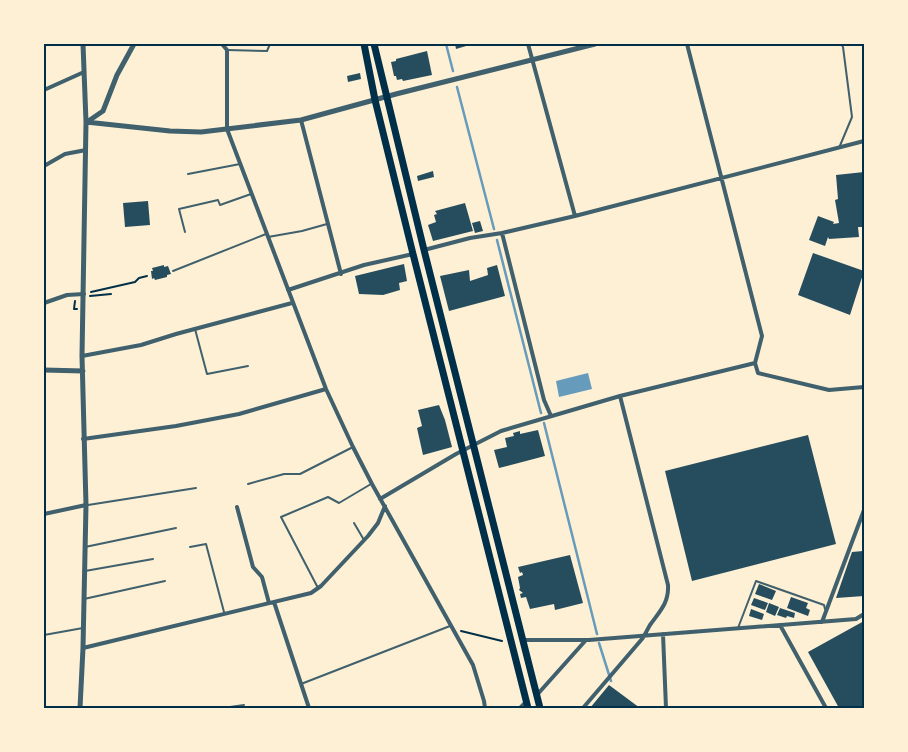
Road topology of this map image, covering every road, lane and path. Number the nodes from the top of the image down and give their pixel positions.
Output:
1 (83, 44) edge
2 (134, 44) edge
3 (222, 44) edge
4 (270, 44) edge
5 (364, 44) edge
6 (374, 44) edge
7 (528, 44) edge
8 (595, 44) edge
9 (687, 44) edge
10 (841, 44) edge
11 (227, 50) junction
12 (532, 60) junction
13 (84, 72) junction
14 (44, 90) edge
15 (386, 96) junction
16 (375, 100) junction
17 (301, 120) junction
18 (86, 122) junction
19 (227, 129) junction
20 (864, 141) edge
21 (839, 148) junction
22 (86, 150) junction
23 (240, 164) junction
24 (44, 166) edge
25 (188, 174) dead end
26 (722, 178) junction
27 (251, 194) junction
28 (575, 216) junction
29 (328, 224) junction
30 (185, 232) dead end
31 (502, 233) junction
32 (267, 235) junction
33 (424, 250) junction
34 (413, 254) junction
35 (173, 271) dead end
36 (342, 274) junction
37 (147, 276) dead end
38 (288, 290) junction
39 (90, 292) dead end
40 (84, 294) junction
41 (97, 294) dead end
42 (111, 294) dead end
43 (44, 303) edge
44 (292, 303) junction
45 (195, 329) junction
46 (82, 356) junction
47 (755, 362) junction
48 (248, 366) dead end
49 (44, 370) edge
50 (83, 371) junction
51 (864, 387) edge
52 (326, 389) junction
53 (620, 396) junction
54 (551, 416) junction
55 (83, 439) junction
56 (473, 445) junction
57 (353, 448) junction
58 (463, 450) junction
59 (248, 484) dead end
60 (372, 484) junction
61 (196, 488) dead end
62 (380, 499) junction
63 (86, 505) junction
64 (385, 506) junction
65 (237, 507) dead end
66 (864, 510) edge
67 (44, 514) edge
68 (354, 523) dead end
69 (176, 528) dead end
70 (364, 540) junction
71 (85, 547) junction
72 (190, 547) dead end
73 (153, 559) dead end
74 (85, 571) junction
75 (165, 581) dead end
76 (318, 588) junction
77 (84, 600) junction
78 (274, 602) junction
79 (268, 603) junction
80 (826, 612) junction
81 (225, 614) junction
82 (864, 614) edge
83 (822, 622) junction
84 (780, 625) junction
85 (84, 628) junction
86 (453, 628) junction
87 (738, 628) junction
88 (662, 634) junction
89 (44, 635) edge
90 (645, 635) junction
91 (523, 640) junction
92 (586, 640) junction
93 (504, 642) dead end
94 (84, 648) junction
95 (301, 684) junction
96 (536, 696) junction
97 (244, 705) dead end
98 (527, 705) edge
99 (80, 708) edge
100 (223, 708) edge
101 (309, 708) edge
102 (485, 708) edge
103 (520, 708) edge
104 (540, 708) edge
105 (583, 708) edge
106 (666, 708) edge
107 (826, 708) edge

1 - 13 street
2 - 18 street
3 - 11 street
4 - 11 lane
5 - 16 highway
6 - 15 highway
7 - 12 street
8 - 12 street
9 - 26 street
10 - 21 lane
11 - 19 street
12 - 15 street
12 - 28 street
13 - 14 street
13 - 18 street
15 - 16 street
15 - 33 highway
16 - 17 street
16 - 34 highway
17 - 19 street
17 - 29 street
18 - 19 street
18 - 22 street
19 - 23 street
20 - 21 street
21 - 26 street
22 - 24 street
22 - 40 street
23 - 25 lane
23 - 27 street
26 - 28 street
26 - 47 street
27 - 30 lane
27 - 32 street
28 - 31 street
29 - 32 lane
29 - 36 street
31 - 33 street
31 - 54 street
32 - 35 lane
32 - 38 street
33 - 56 highway
34 - 36 street
34 - 58 highway
36 - 38 street
37 - 39 path
38 - 44 street
40 - 43 street
40 - 46 street
41 - 42 path
44 - 45 street
44 - 52 street
45 - 46 street
45 - 48 lane
46 - 50 street
47 - 51 street
47 - 53 street
49 - 50 street
50 - 55 street
52 - 55 street
52 - 57 street
53 - 54 street
53 - 90 street
54 - 56 street
55 - 63 street
56 - 58 street
56 - 91 highway
57 - 59 lane
57 - 60 street
58 - 62 street
58 - 98 highway
60 - 62 street
60 - 76 lane
61 - 63 lane
62 - 64 street
63 - 67 street
63 - 71 street
64 - 70 street
64 - 86 street
65 - 79 street
66 - 80 street
68 - 70 lane
69 - 71 lane
70 - 76 street
71 - 74 street
72 - 81 lane
73 - 74 lane
74 - 77 street
75 - 77 lane
76 - 78 street
77 - 85 street
78 - 79 street
78 - 95 street
79 - 81 street
80 - 83 street
80 - 87 lane
81 - 94 street
82 - 83 street
83 - 84 street
84 - 87 street
84 - 107 street
85 - 89 lane
85 - 94 street
86 - 93 path
86 - 95 lane
86 - 102 street
87 - 88 street
88 - 90 street
88 - 106 street
90 - 92 street
90 - 105 street
91 - 92 street
91 - 96 highway
92 - 96 street
94 - 99 street
95 - 101 street
96 - 104 highway
97 - 100 lane
98 - 103 street

